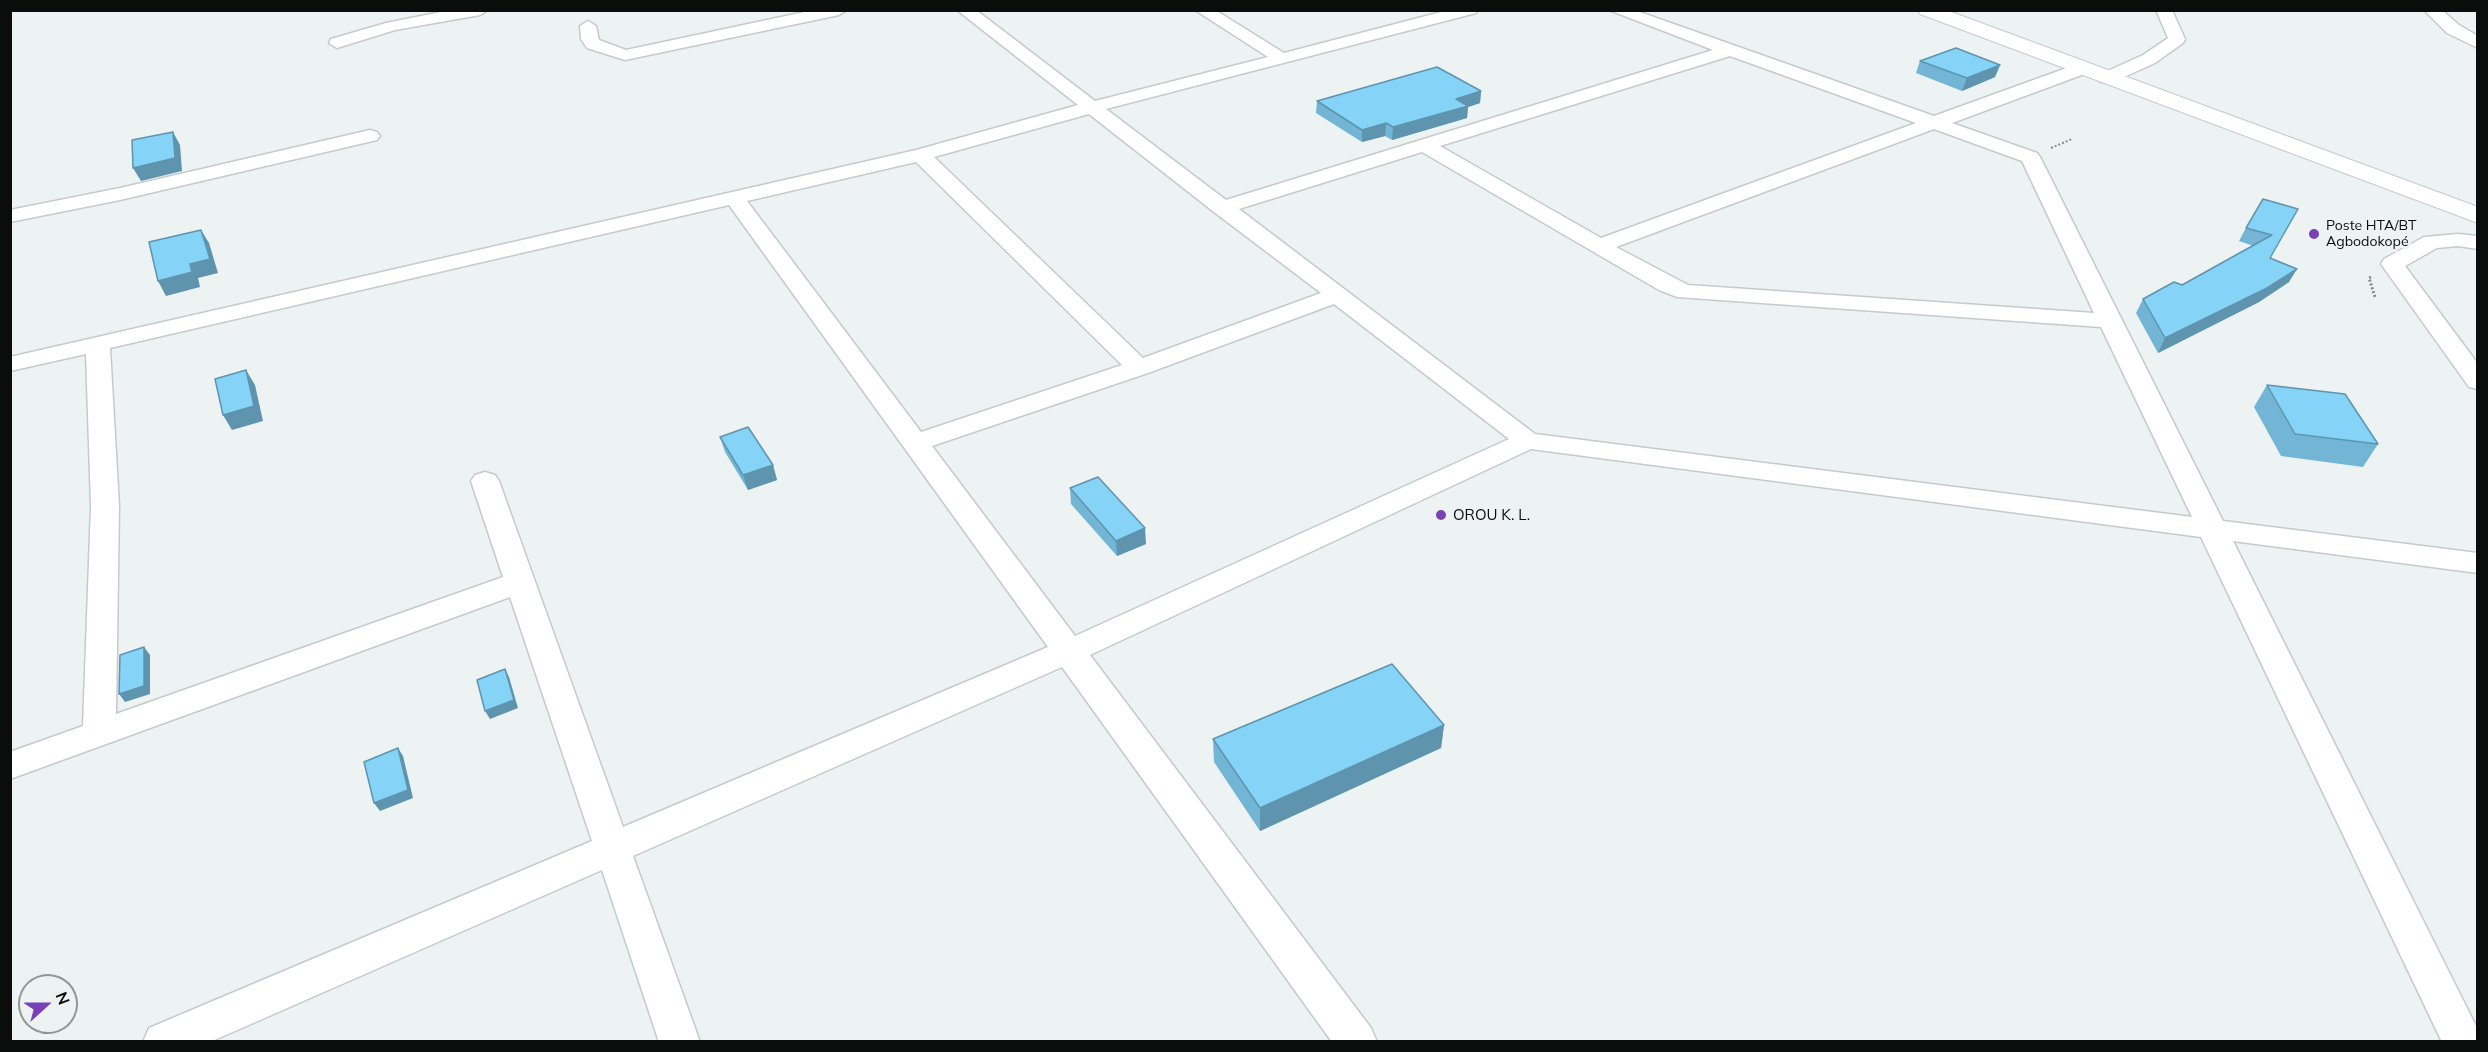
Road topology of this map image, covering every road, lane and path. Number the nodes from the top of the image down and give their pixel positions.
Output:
1 (480, 10) edge
2 (839, 10) edge
3 (965, 10) edge
4 (1203, 10) edge
5 (1470, 10) edge
6 (1617, 10) edge
7 (1927, 10) edge
8 (2164, 10) edge
9 (2432, 10) edge
10 (588, 26) dead end
11 (337, 43) dead end
12 (2478, 43) edge
13 (1728, 51) junction
14 (1283, 59) junction
15 (2081, 69) junction
16 (2107, 78) junction
17 (1093, 107) junction
18 (1934, 123) junction
19 (370, 136) dead end
20 (1425, 145) junction
21 (920, 155) junction
22 (735, 199) junction
23 (1221, 208) junction
24 (10, 216) edge
25 (2478, 216) edge
26 (2478, 243) edge
27 (1598, 246) junction
28 (2369, 278) dead end
29 (1336, 295) junction
30 (2375, 297) dead end
31 (2110, 321) junction
32 (98, 343) junction
33 (10, 364) edge
34 (1139, 368) junction
35 (2478, 382) edge
36 (1528, 441) junction
37 (916, 442) junction
38 (485, 481) dead end
39 (2211, 527) junction
40 (2478, 563) edge
41 (520, 582) junction
42 (1070, 651) junction
43 (99, 733) junction
44 (10, 766) edge
45 (612, 850) junction
46 (163, 1041) edge
47 (680, 1041) edge
48 (1357, 1041) edge
49 (2463, 1041) edge

1 - 11 street
2 - 10 street
3 - 17 street
4 - 14 street
5 - 14 street
6 - 13 street
7 - 15 street
8 - 16 street
9 - 12 street
13 - 18 street
13 - 20 street
14 - 17 street
15 - 16 street
15 - 18 street
16 - 25 street
17 - 21 street
17 - 23 street
18 - 27 street
18 - 31 street
19 - 24 street
20 - 23 street
20 - 27 street
21 - 22 street
21 - 34 street
22 - 32 street
22 - 37 street
23 - 29 street
26 - 35 street
27 - 31 street
28 - 30 path
29 - 34 street
29 - 36 street
31 - 39 street
32 - 33 street
32 - 43 street
34 - 37 street
36 - 39 street
36 - 42 street
37 - 42 street
38 - 41 street
39 - 40 street
39 - 49 street
41 - 43 street
41 - 45 street
42 - 45 street
42 - 48 street
43 - 44 street
45 - 46 street
45 - 47 street

